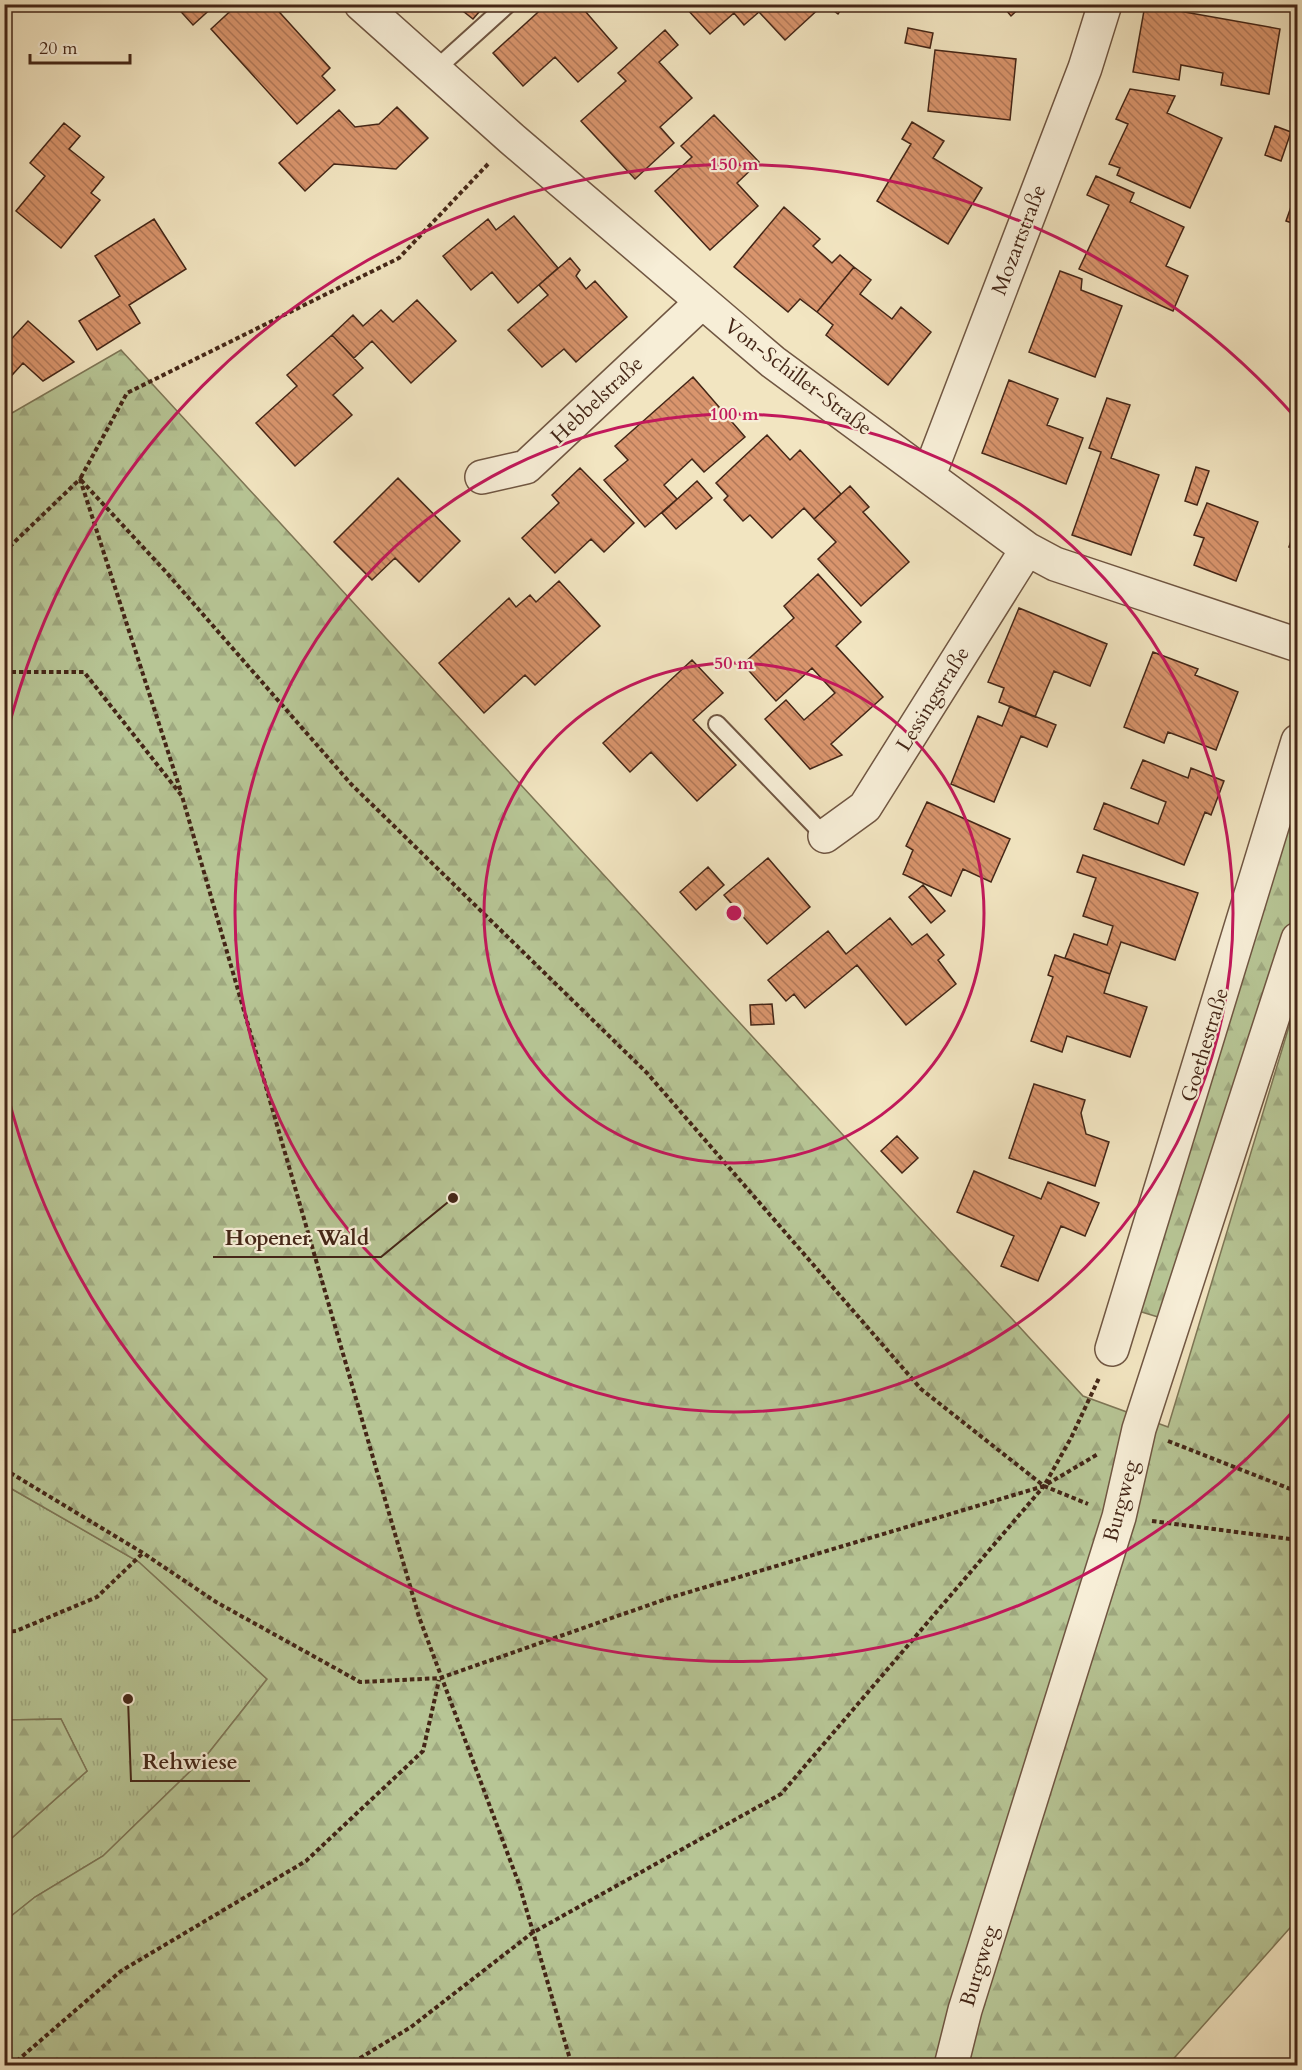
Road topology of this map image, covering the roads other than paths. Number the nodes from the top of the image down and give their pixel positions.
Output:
1 (361, 4) edge
2 (508, 4) edge
3 (1105, 4) edge
4 (435, 70) junction
5 (702, 302) junction
6 (929, 475) junction
7 (482, 477) dead end
8 (1027, 549) junction
9 (1298, 645) edge
10 (717, 723) dead end
11 (1298, 741) edge
12 (825, 836) joint
13 (1298, 939) edge
14 (1112, 1349) road end
15 (951, 2066) edge

1 - 4 street, Von-Schiller-Straße
2 - 4 lane
3 - 6 street, Mozartstraße
4 - 5 street, Von-Schiller-Straße
5 - 6 street, Von-Schiller-Straße
5 - 7 street, Hebbelstraße
6 - 8 street, Von-Schiller-Straße
8 - 9 street, Von-Schiller-Straße
8 - 12 street, Lessingstraße
10 - 12 lane
11 - 14 street, Goethestraße
13 - 15 street, Burgweg

